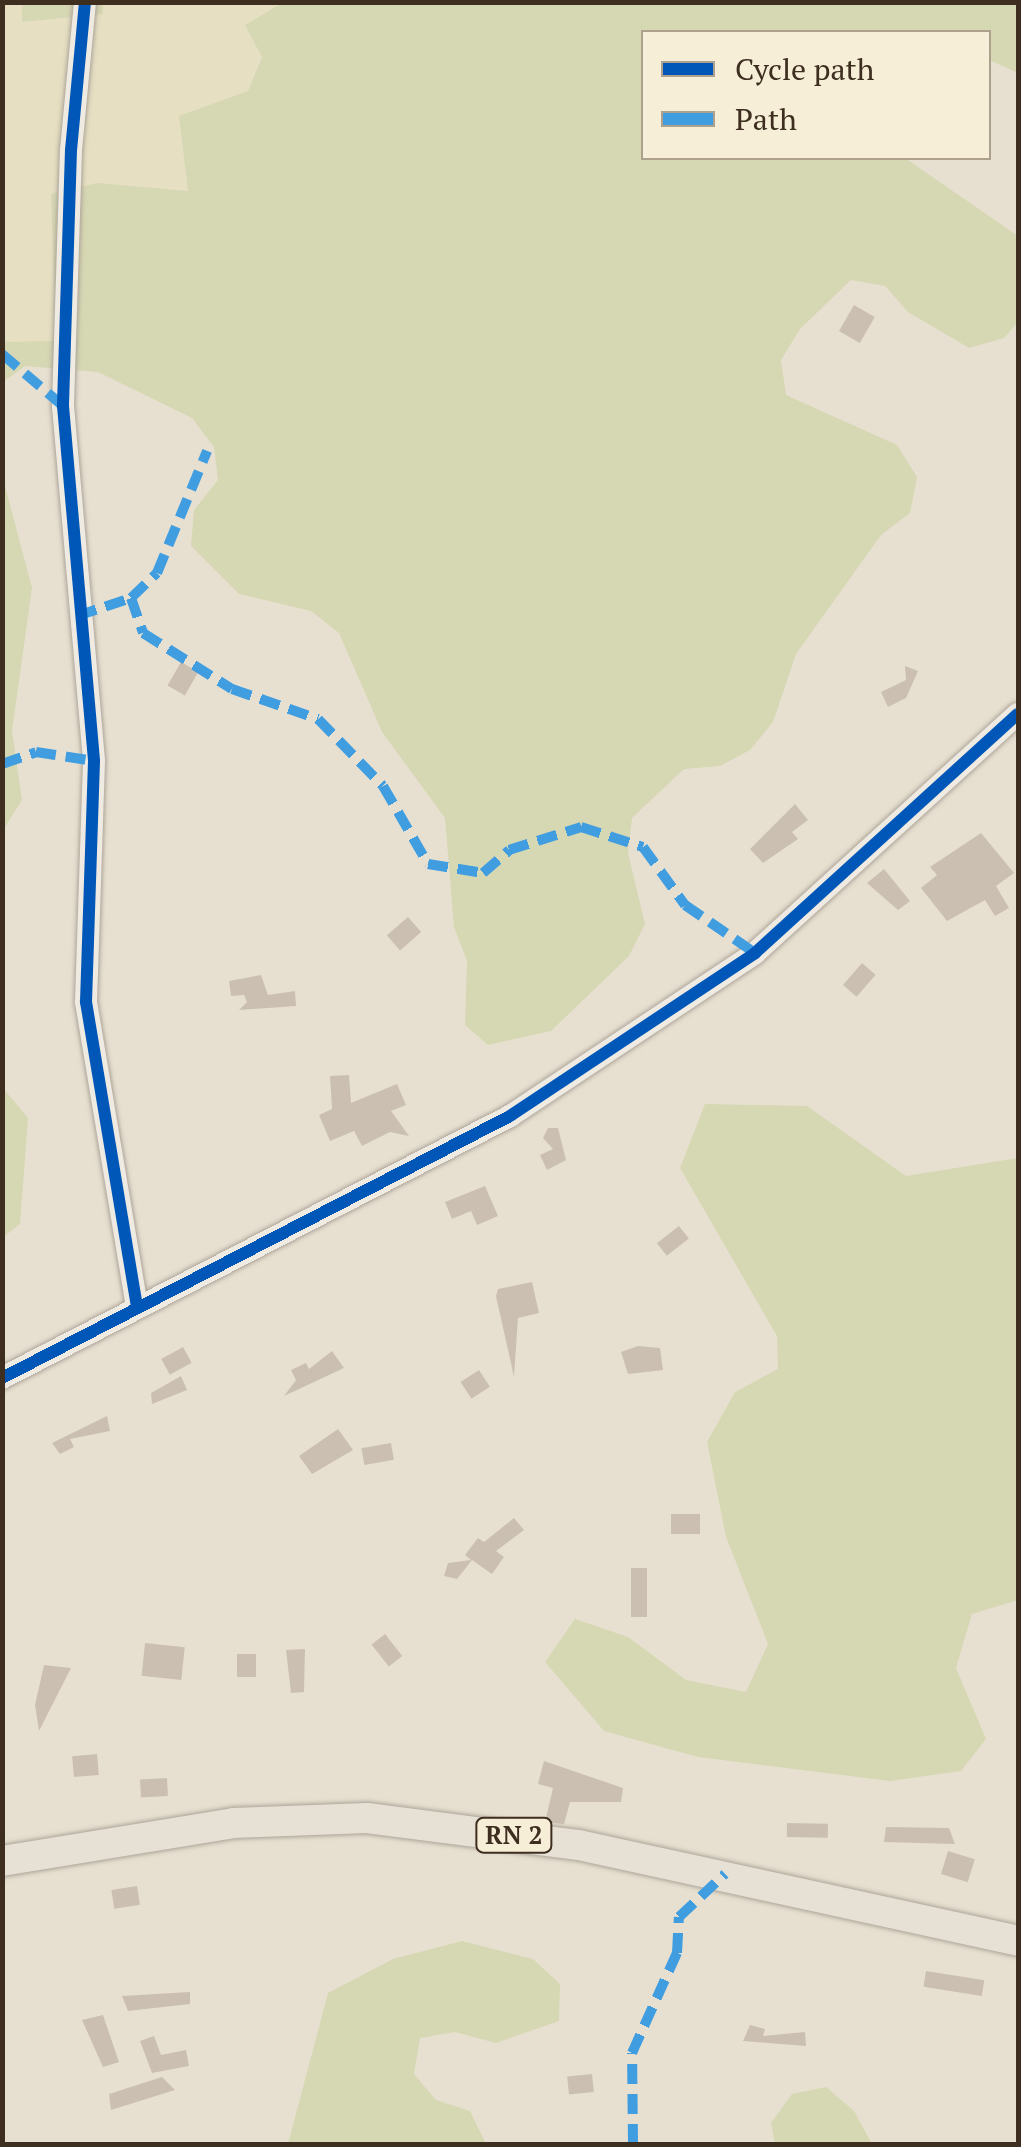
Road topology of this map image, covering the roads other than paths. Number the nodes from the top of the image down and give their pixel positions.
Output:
1 (85, 2) edge
2 (1018, 714) edge
3 (137, 1308) junction
4 (2, 1378) edge
5 (2, 1861) edge
6 (1018, 1941) edge

1 - 3 street
2 - 3 street
3 - 4 street
5 - 6 main road, RN 2

